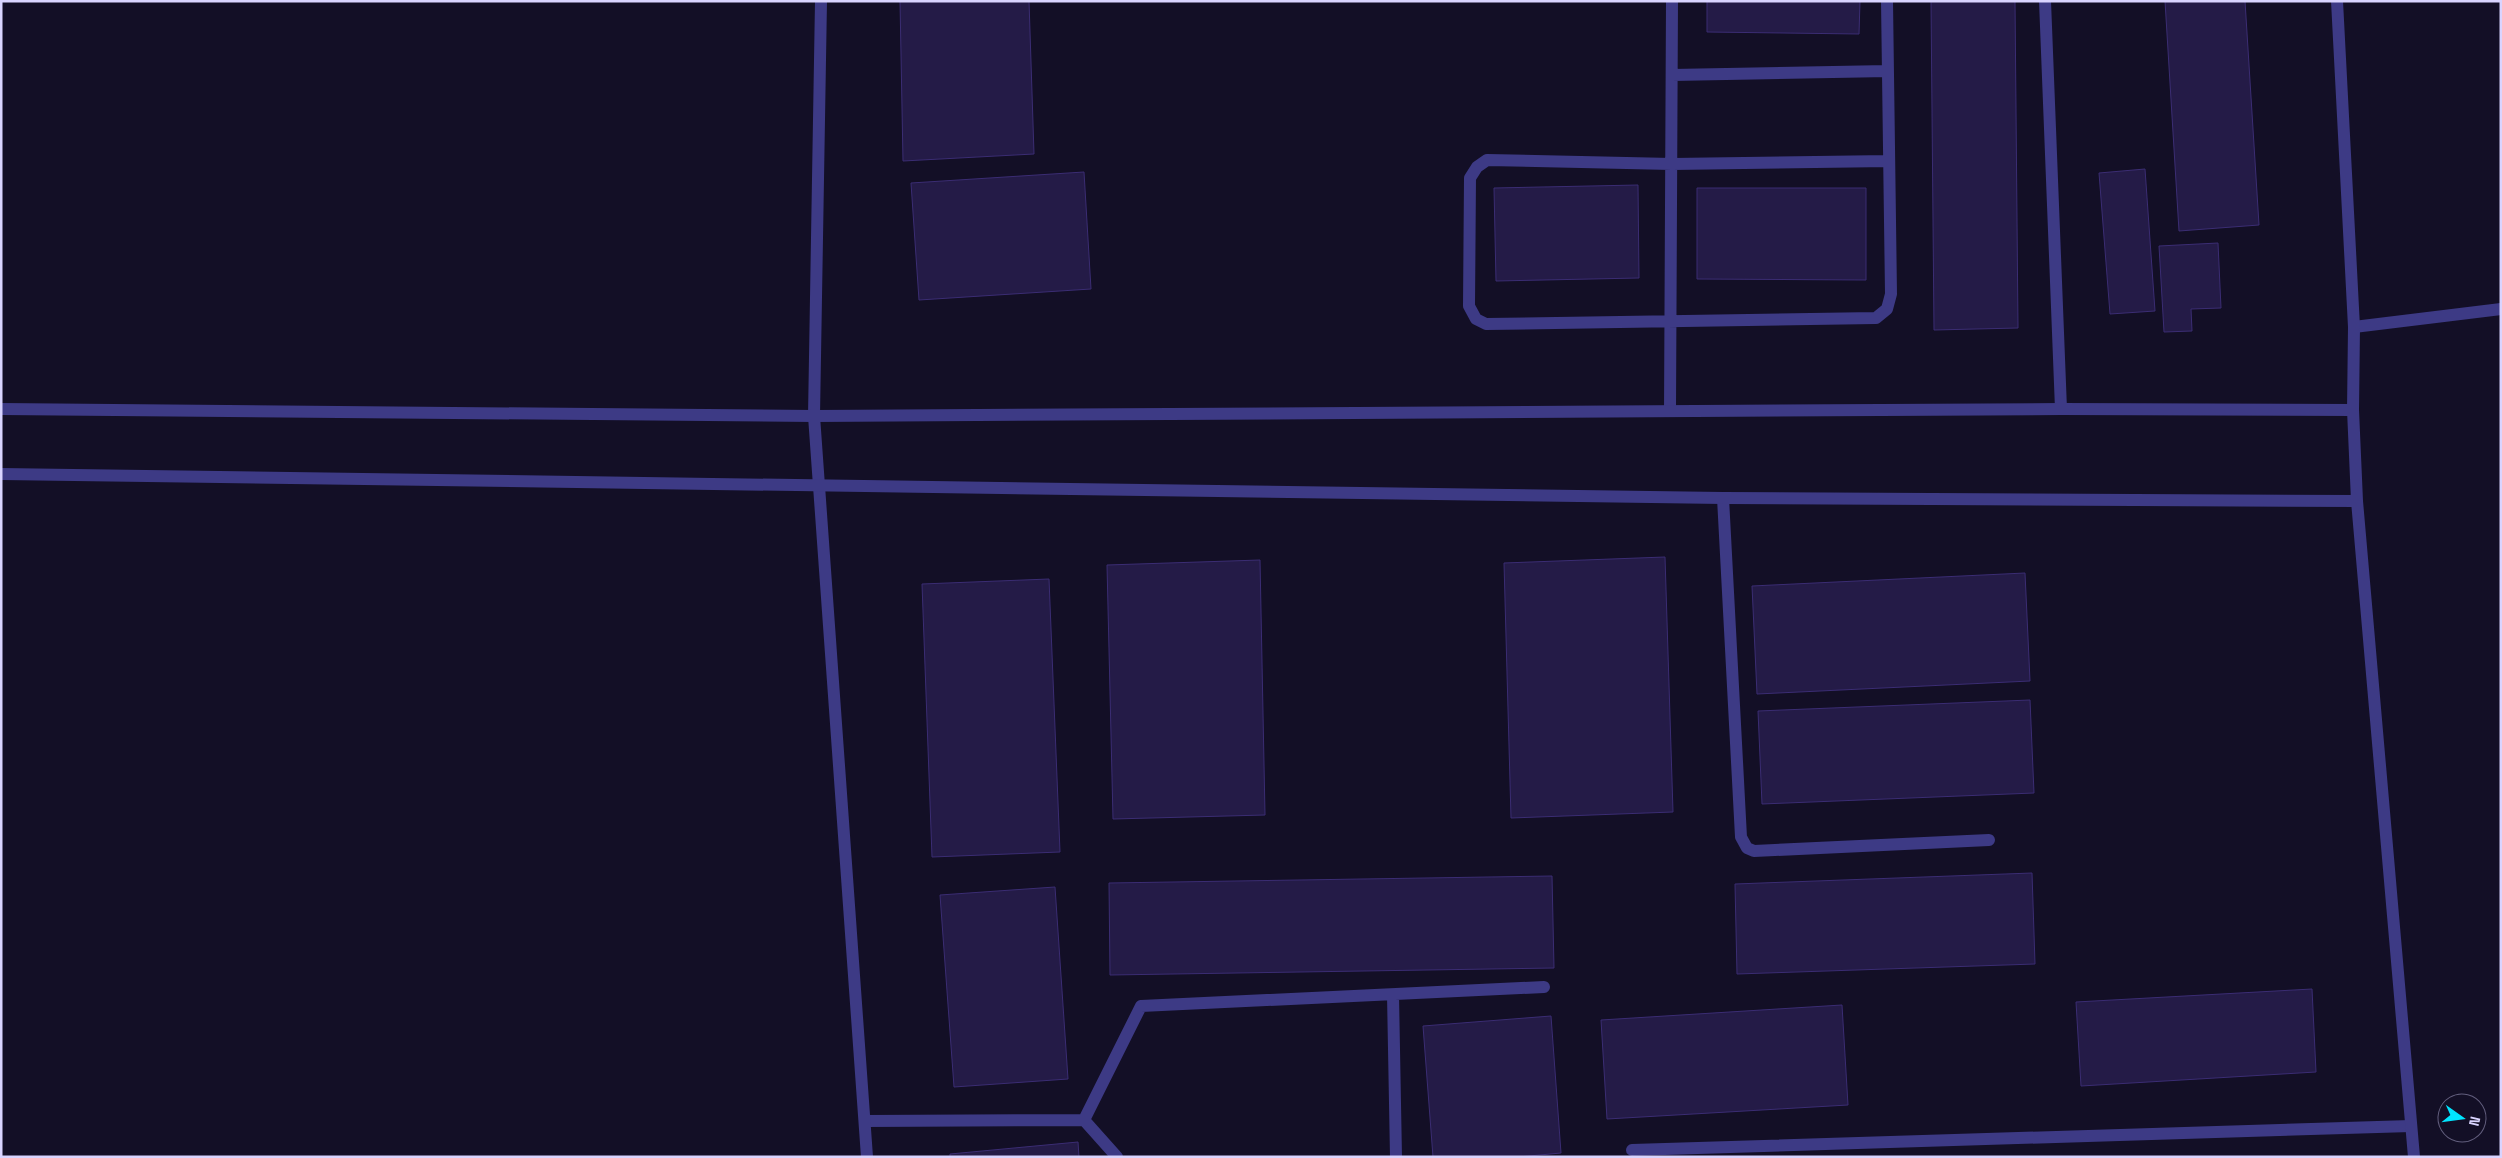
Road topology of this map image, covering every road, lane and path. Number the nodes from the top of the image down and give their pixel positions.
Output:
1 (821, 1) edge
2 (1672, 1) edge
3 (1887, 1) edge
4 (2045, 1) edge
5 (2337, 1) edge
6 (1888, 72) junction
7 (1672, 75) junction
8 (1889, 161) junction
9 (1672, 164) junction
10 (2501, 309) edge
11 (1670, 322) junction
12 (2354, 327) junction
13 (1, 409) edge
14 (2061, 409) junction
15 (2353, 410) junction
16 (1670, 411) junction
17 (814, 416) junction
18 (1, 474) edge
19 (819, 487) junction
20 (1723, 498) junction
21 (2357, 501) junction
22 (1989, 840) dead end
23 (1544, 987) dead end
24 (1393, 995) junction
25 (1084, 1120) junction
26 (865, 1121) junction
27 (2411, 1126) junction
28 (1632, 1150) dead end
29 (867, 1157) edge
30 (1117, 1157) edge
31 (1396, 1157) edge
32 (2414, 1157) edge

1 - 17 street
2 - 7 street
3 - 6 street
4 - 14 street
5 - 12 street
6 - 7 street
6 - 8 street
7 - 9 street
8 - 9 street
8 - 11 street
9 - 11 street
9 - 11 street
10 - 12 street
11 - 16 street
12 - 15 street
13 - 17 street
14 - 15 street
14 - 16 street
15 - 21 street
16 - 17 street
17 - 19 street
18 - 19 street
19 - 20 street
19 - 26 street
20 - 21 street
20 - 22 street
21 - 27 street
23 - 24 street
24 - 25 street
24 - 31 street
25 - 26 street
25 - 30 street
26 - 29 street
27 - 28 street
27 - 32 street

